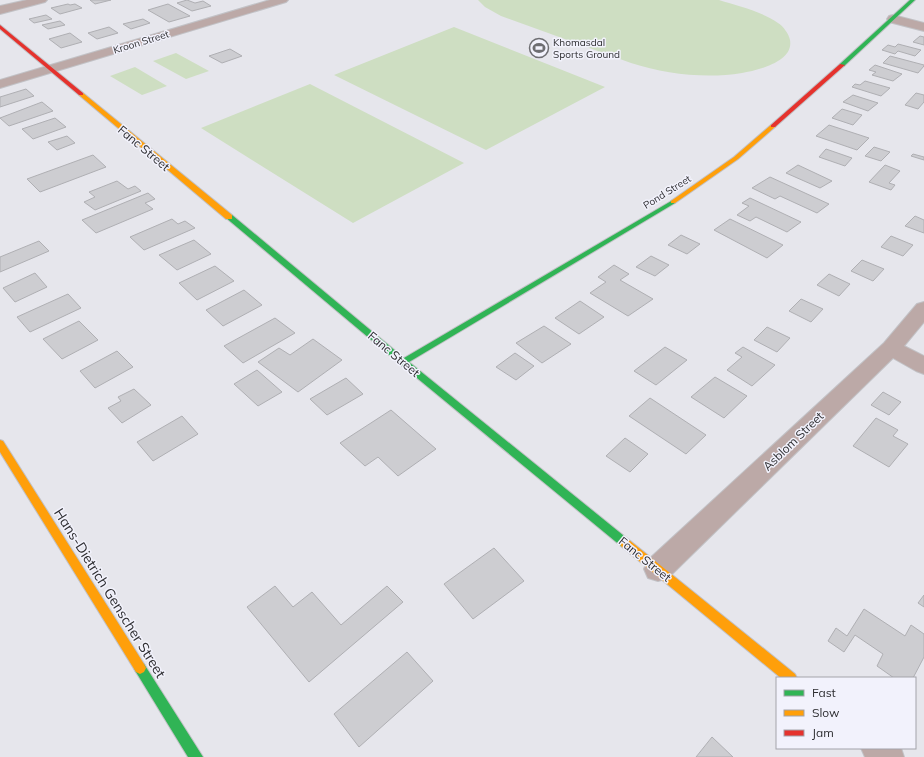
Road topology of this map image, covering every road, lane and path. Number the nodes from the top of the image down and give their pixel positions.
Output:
1 (41, 0) edge
2 (282, 0) edge
3 (912, 0) edge
4 (0, 10) edge
5 (893, 19) junction
6 (0, 26) edge
7 (924, 27) edge
8 (50, 69) junction
9 (0, 84) edge
10 (924, 309) edge
11 (891, 348) junction
12 (403, 362) junction
13 (924, 366) edge
14 (0, 444) edge
15 (658, 569) junction
16 (790, 677) edge
17 (878, 749) edge
18 (196, 757) edge
19 (888, 757) edge

1 - 4 street
2 - 8 street, Kroon Street
3 - 5 street, Pond Street
5 - 7 street
5 - 12 street, Pond Street
6 - 8 street, Fanc Street
8 - 9 street, Kroon Street
8 - 12 street, Fanc Street
10 - 11 street, Asblom Street
11 - 13 street
11 - 15 street, Asblom Street
12 - 15 street, Fanc Street
14 - 18 street, Hans-Dietrich Genscher Street
15 - 16 street, Fanc Street
17 - 19 street

